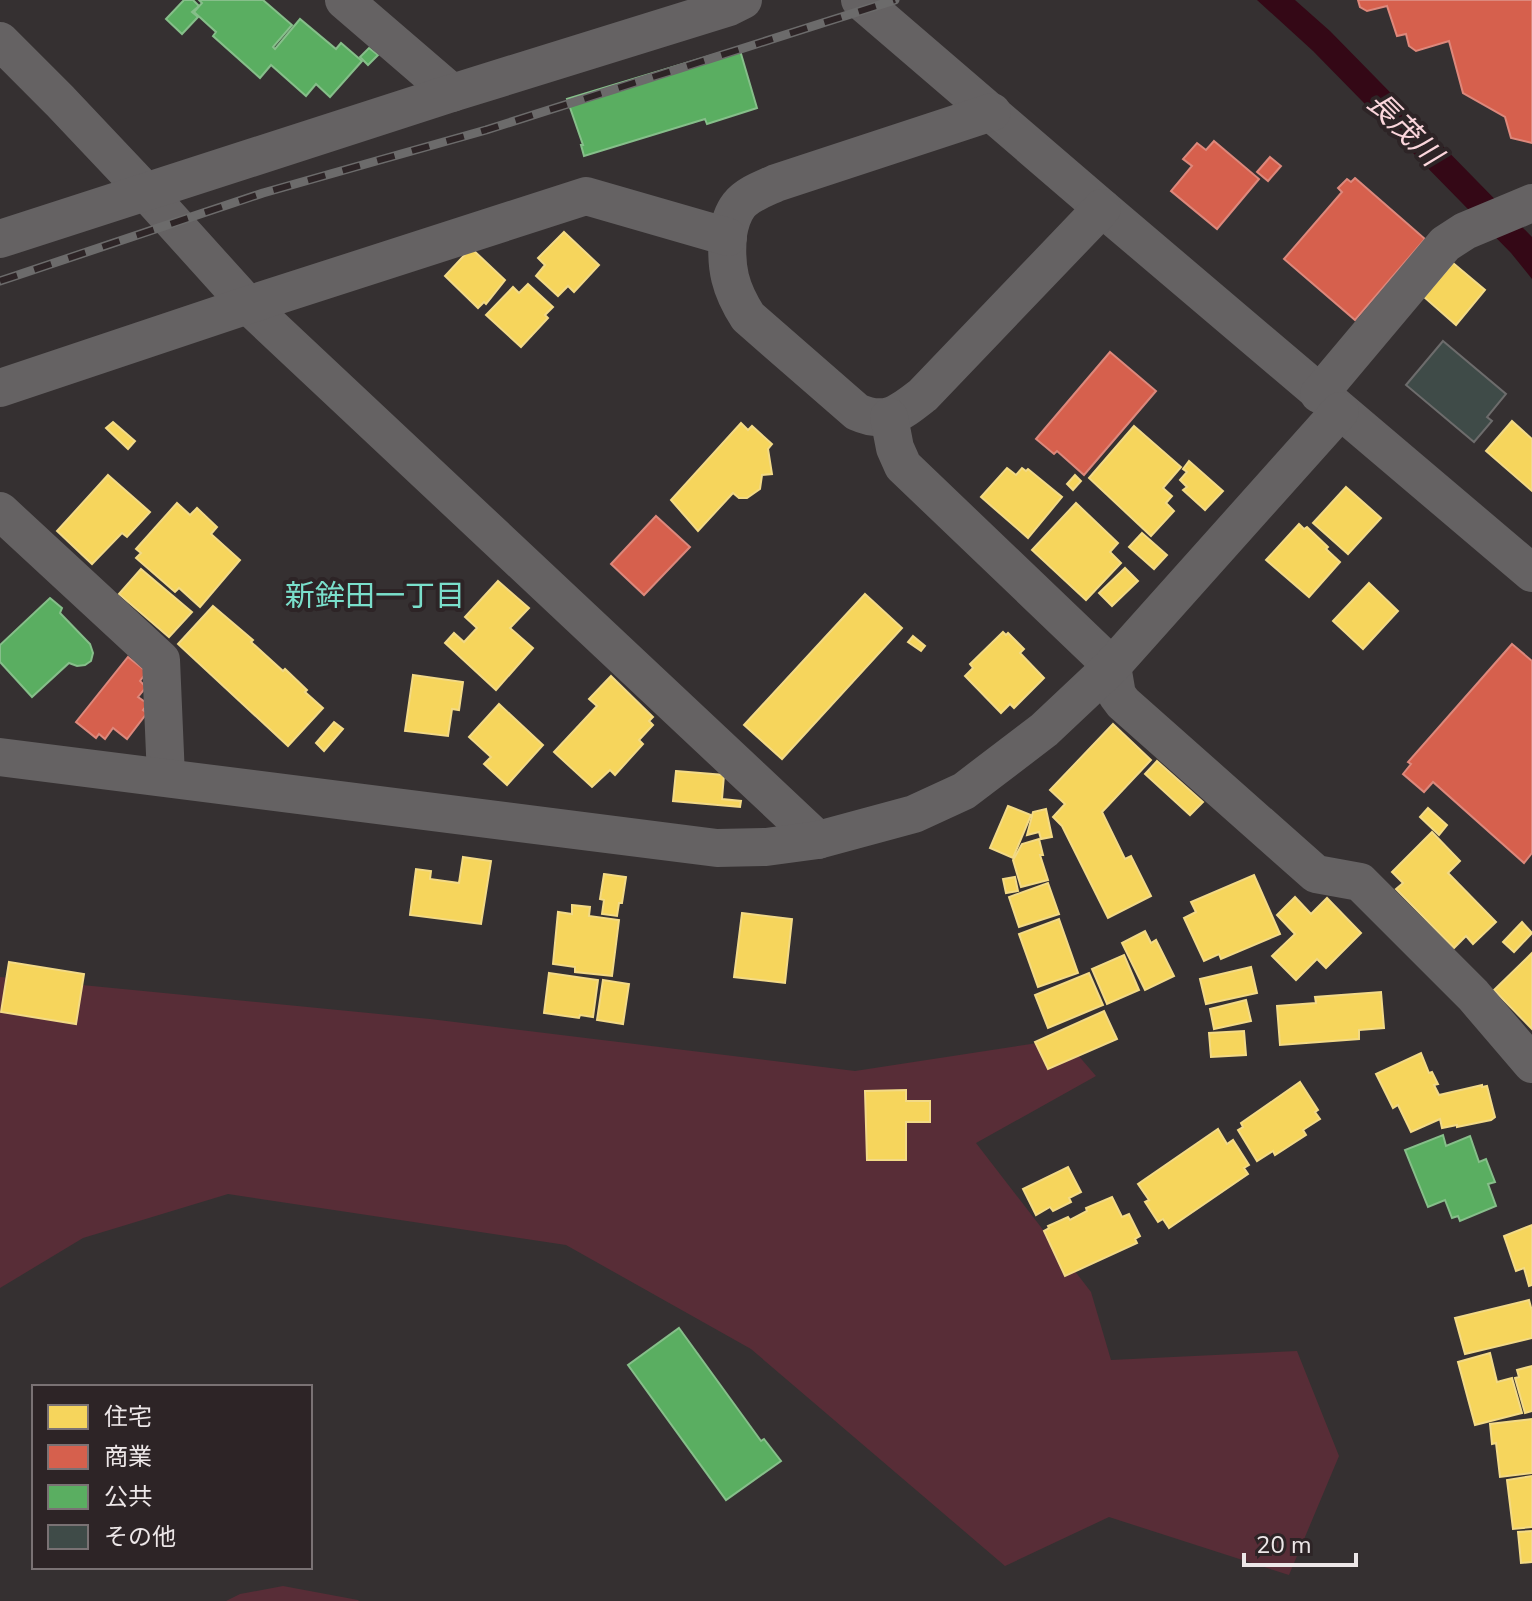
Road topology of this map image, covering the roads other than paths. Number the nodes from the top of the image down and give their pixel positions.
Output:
1 (344, 0) edge
2 (743, 0) edge
3 (860, 0) edge
4 (0, 41) edge
5 (452, 93) junction
6 (992, 112) junction
7 (146, 192) junction
8 (1532, 203) edge
9 (1102, 208) junction
10 (728, 237) junction
11 (0, 239) edge
12 (248, 305) junction
13 (0, 388) edge
14 (1330, 402) junction
15 (889, 417) junction
16 (0, 511) edge
17 (1532, 573) edge
18 (1112, 666) junction
19 (0, 757) edge
20 (166, 777) junction
21 (818, 840) junction
22 (1532, 1064) edge

1 - 5 street
2 - 5 street
3 - 6 street
4 - 7 street
5 - 7 street
6 - 9 street
6 - 10 street
7 - 11 street
7 - 12 street
8 - 14 street
9 - 14 street
9 - 15 street
10 - 12 street
10 - 15 street
12 - 13 street
12 - 21 street
14 - 17 street
14 - 18 street
15 - 18 street
16 - 20 street
18 - 21 street
18 - 22 street
19 - 20 street
20 - 21 street

